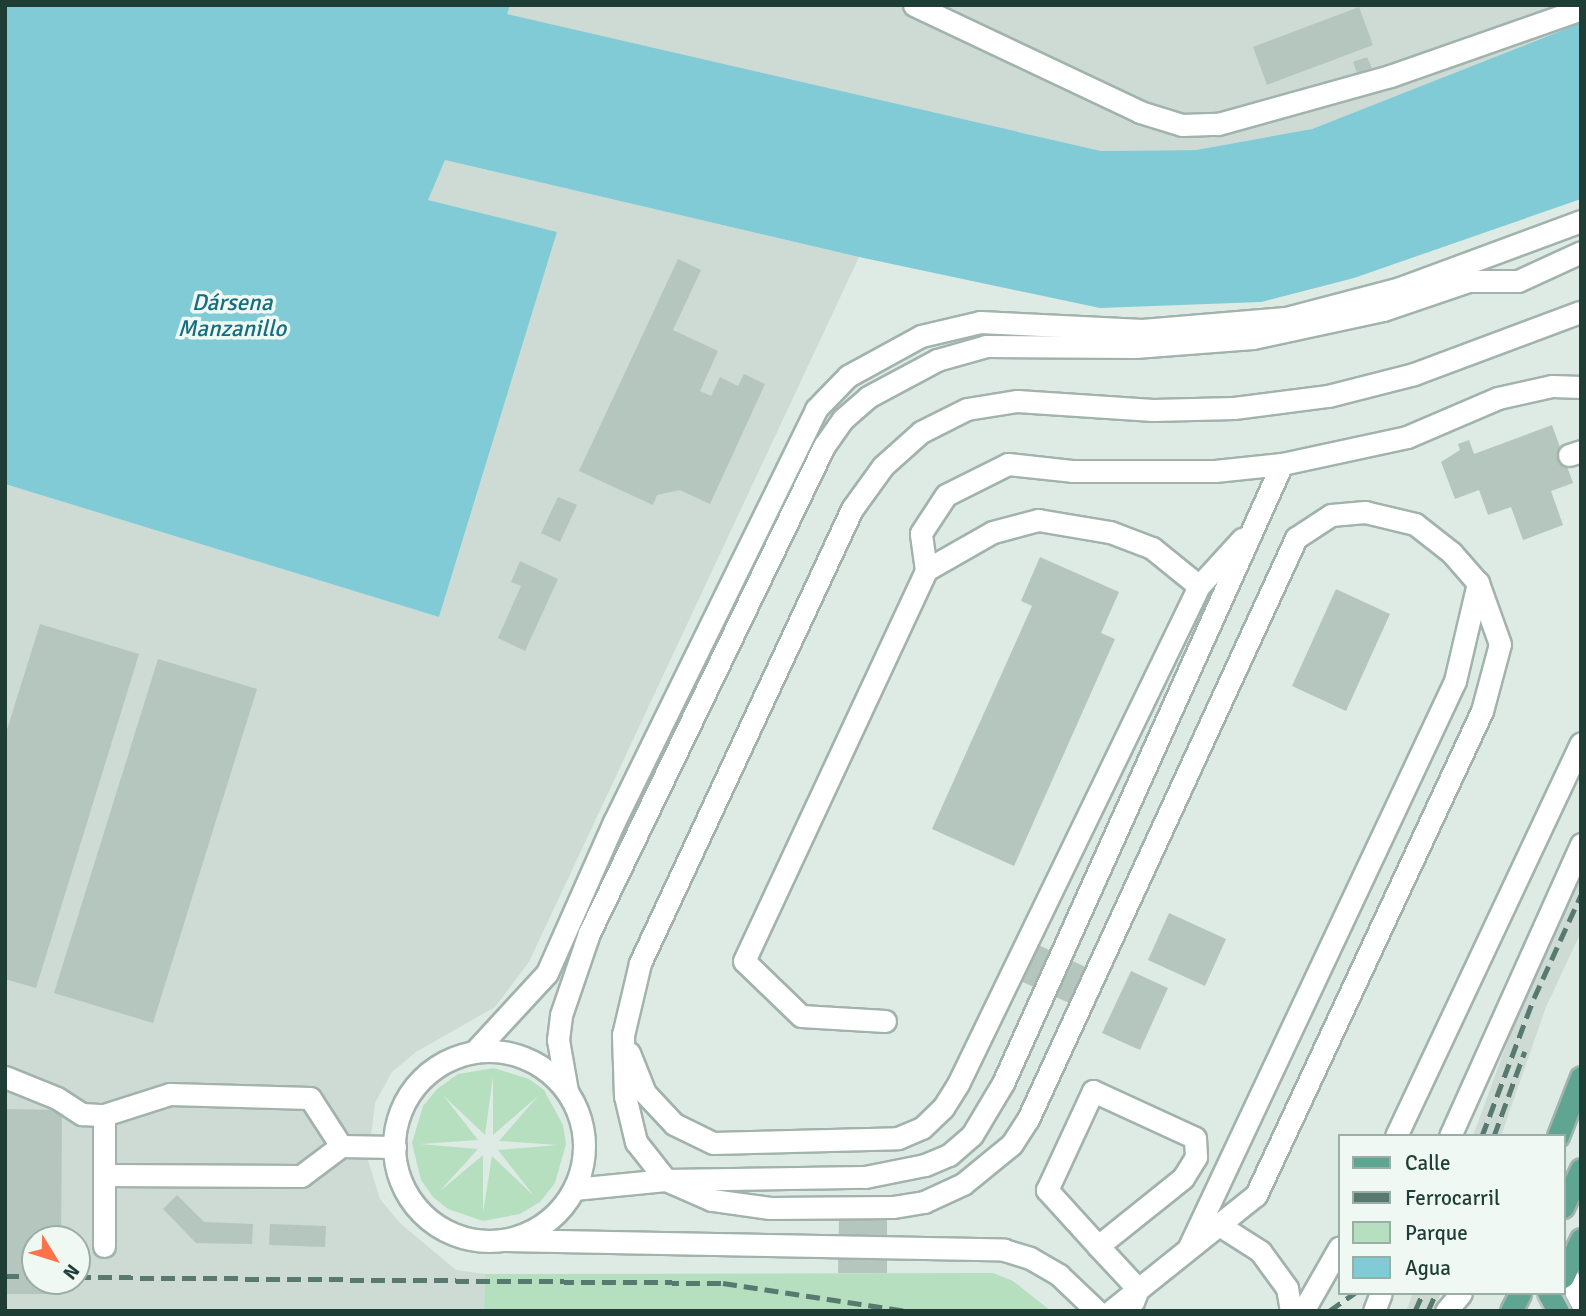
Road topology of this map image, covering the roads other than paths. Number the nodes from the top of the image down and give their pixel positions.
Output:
1 (914, 5) edge
2 (1581, 9) edge
3 (1581, 221) edge
4 (1581, 252) edge
5 (1581, 305) edge
6 (1580, 314) edge
7 (1581, 387) edge
8 (1282, 464) junction
9 (1254, 525) junction
10 (926, 570) junction
11 (1478, 583) junction
12 (1199, 586) junction
13 (1581, 743) edge
14 (1581, 844) edge
15 (885, 1021) dead end
16 (622, 1035) junction
17 (475, 1052) junction
18 (5, 1077) edge
19 (1577, 1084) edge
20 (568, 1091) junction
21 (104, 1115) junction
22 (1397, 1134) edge
23 (1451, 1134) edge
24 (1552, 1134) edge
25 (1559, 1134) edge
26 (341, 1146) junction
27 (395, 1147) junction
28 (1581, 1169) edge
29 (104, 1175) junction
30 (666, 1180) junction
31 (574, 1189) junction
32 (1565, 1203) edge
33 (1219, 1225) junction
34 (1581, 1239) edge
35 (505, 1240) junction
36 (1098, 1245) junction
37 (104, 1246) dead end
38 (1338, 1250) edge
39 (1186, 1252) junction
40 (1565, 1273) edge
41 (1565, 1277) edge
42 (1138, 1289) junction
43 (1459, 1295) edge
44 (1519, 1295) edge
45 (1549, 1295) edge
46 (1556, 1295) edge
47 (1581, 1302) edge
48 (1097, 1311) edge
49 (1111, 1311) edge
50 (1130, 1311) edge
51 (1291, 1311) edge
52 (1303, 1311) edge
53 (1446, 1311) edge
54 (1511, 1311) edge
55 (1549, 1311) edge
56 (1558, 1311) edge

1 - 2 street
3 - 17 street
4 - 20 street
5 - 6 street
6 - 16 street
7 - 8 street
8 - 9 street
8 - 10 street
9 - 12 street
9 - 30 street
10 - 12 street
10 - 15 street
11 - 30 street
11 - 33 street
11 - 39 street
12 - 16 street
13 - 22 street
14 - 23 street
16 - 30 street
17 - 20 street
17 - 27 street
18 - 21 street
19 - 24 street
19 - 25 main road
20 - 31 street
21 - 26 street
21 - 29 street
26 - 27 street
26 - 29 street
27 - 35 street
28 - 32 main road
29 - 37 street
30 - 31 street
31 - 35 street
33 - 39 street
33 - 51 street
34 - 40 main road
35 - 48 street
36 - 36 street
36 - 42 street
38 - 52 street
39 - 42 street
41 - 47 street
42 - 49 street
42 - 50 street
43 - 53 street
44 - 54 main road
45 - 56 main road, bridge
46 - 55 main road

